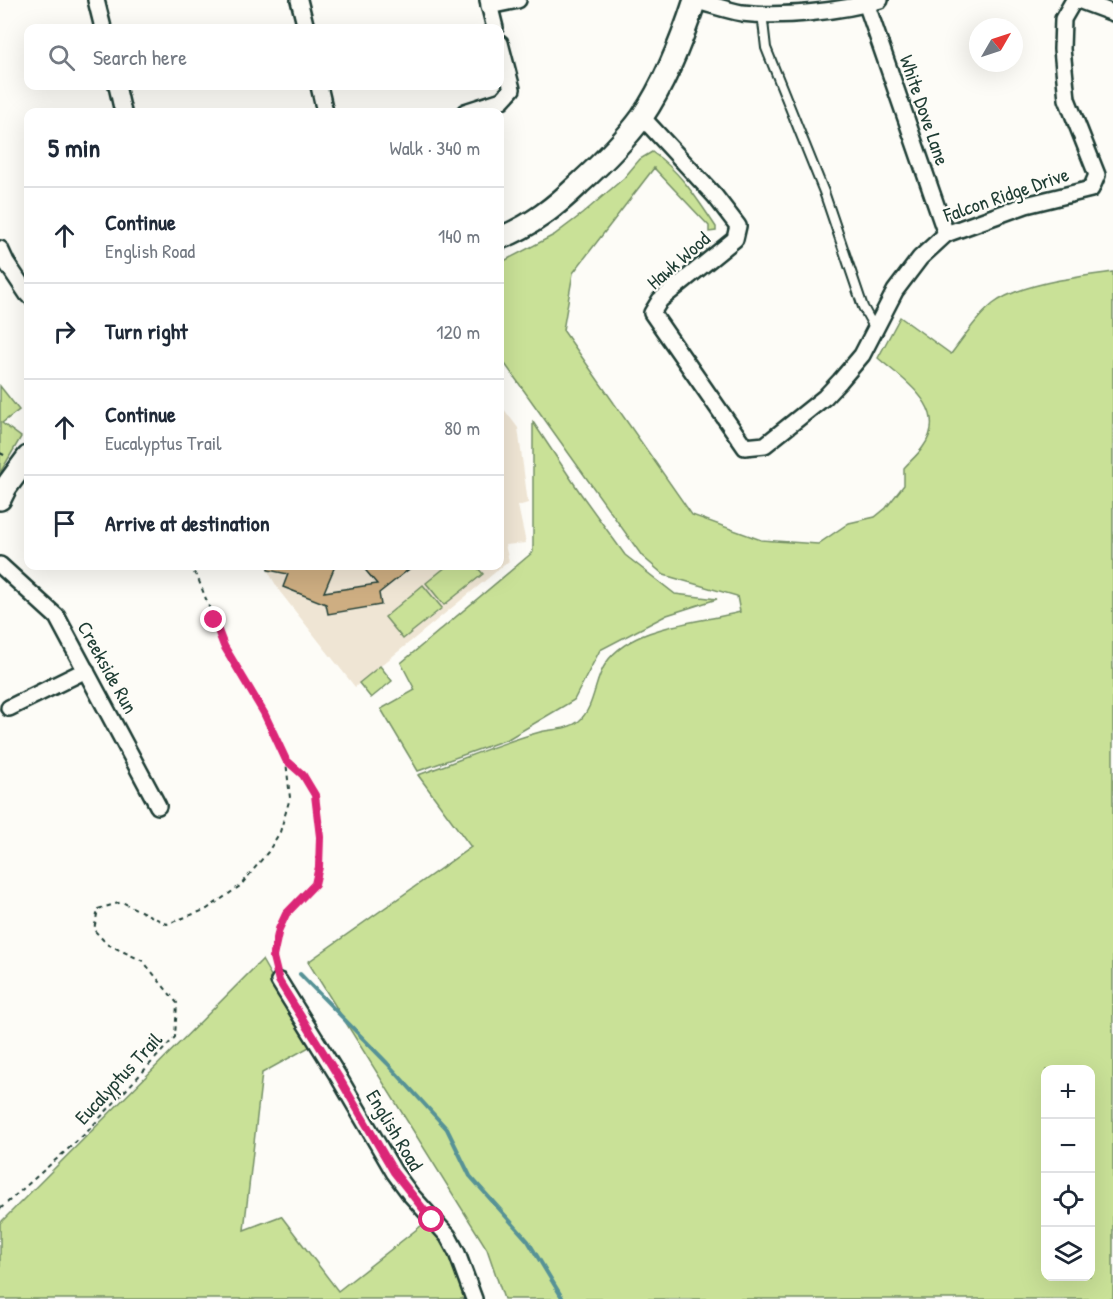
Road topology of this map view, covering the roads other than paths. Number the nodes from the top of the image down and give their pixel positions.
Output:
1 (96, 0) edge
2 (299, 0) edge
3 (518, 0) edge
4 (694, 0) edge
5 (1076, 0) edge
6 (870, 1) edge
7 (488, 3) edge
8 (762, 13) junction
9 (1113, 13) edge
10 (102, 24) edge
11 (305, 24) edge
12 (494, 24) edge
13 (504, 58) edge
14 (118, 90) edge
15 (320, 90) edge
16 (122, 108) edge
17 (324, 108) edge
18 (477, 108) edge
19 (642, 117) junction
20 (946, 234) junction
21 (504, 236) edge
22 (0, 249) edge
23 (24, 289) edge
24 (876, 331) junction
25 (745, 447) joint
26 (24, 462) edge
27 (0, 499) edge
28 (0, 565) edge
29 (87, 669) junction
30 (9, 708) dead end
31 (158, 806) dead end
32 (279, 981) road end
33 (474, 1299) edge

1 - 10 street
2 - 11 street
3 - 7 street
4 - 8 street
4 - 19 street
5 - 9 street
5 - 20 street, Falcon Ridge Drive
6 - 8 street
6 - 20 street, White Dove Lane
7 - 12 street
8 - 24 lane
13 - 18 street
14 - 16 street
15 - 17 street
19 - 21 street
19 - 25 street, Hawk Wood
20 - 24 street, Falcon Ridge Drive
22 - 23 street
24 - 25 street, Falcon Ridge Drive
26 - 27 street
28 - 29 street, Creekside Run
29 - 30 street
29 - 31 street, Creekside Run
32 - 33 street, English Road

